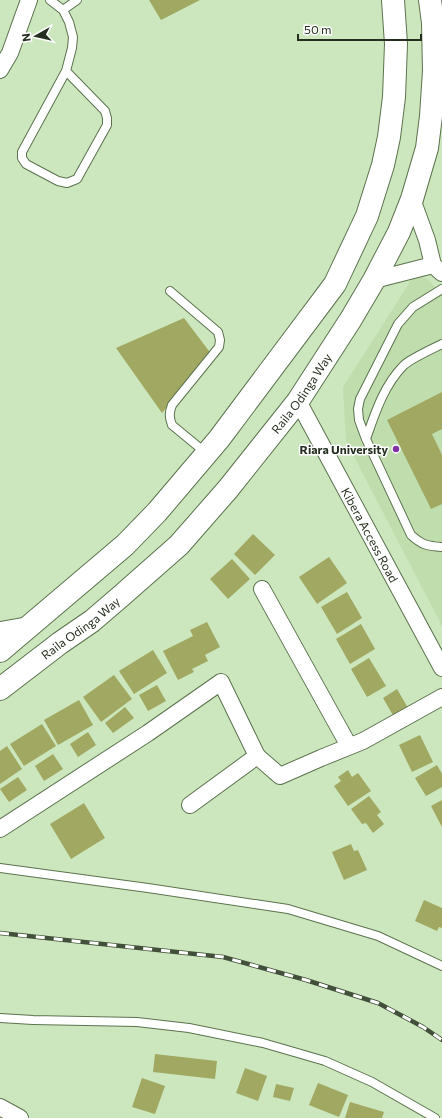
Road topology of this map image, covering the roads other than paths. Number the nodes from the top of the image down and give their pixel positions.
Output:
1 (29, 0) edge
2 (50, 0) edge
3 (76, 0) edge
4 (393, 0) edge
5 (430, 0) edge
6 (62, 10) junction
7 (0, 70) edge
8 (66, 71) junction
9 (412, 199) junction
10 (437, 269) edge
11 (374, 280) junction
12 (442, 289) edge
13 (170, 291) dead end
14 (442, 344) edge
15 (298, 401) junction
16 (366, 439) junction
17 (207, 454) junction
18 (442, 547) edge
19 (262, 589) dead end
20 (32, 625) junction
21 (0, 630) edge
22 (0, 651) edge
23 (440, 658) edge
24 (0, 689) edge
25 (442, 697) edge
26 (349, 746) junction
27 (257, 756) junction
28 (190, 805) dead end
29 (0, 829) edge
30 (0, 868) edge
31 (442, 966) edge
32 (0, 1018) edge
33 (0, 1107) edge
34 (20, 1118) edge
35 (435, 1118) edge

1 - 7 street
2 - 6 lane
3 - 6 lane
4 - 17 main road
5 - 9 main road, Raila Odinga Way
6 - 8 lane
8 - 8 lane
9 - 10 street
9 - 11 main road, Raila Odinga Way
10 - 11 street
11 - 15 main road, Raila Odinga Way
12 - 16 lane
13 - 17 lane
14 - 16 lane
15 - 23 street, Kibera Access Road
15 - 24 main road, Raila Odinga Way
16 - 18 lane
17 - 20 main road
19 - 26 street
20 - 21 street
20 - 22 main road
25 - 26 street
26 - 27 street
27 - 28 street
27 - 29 street
30 - 31 lane
32 - 35 lane
33 - 34 street

